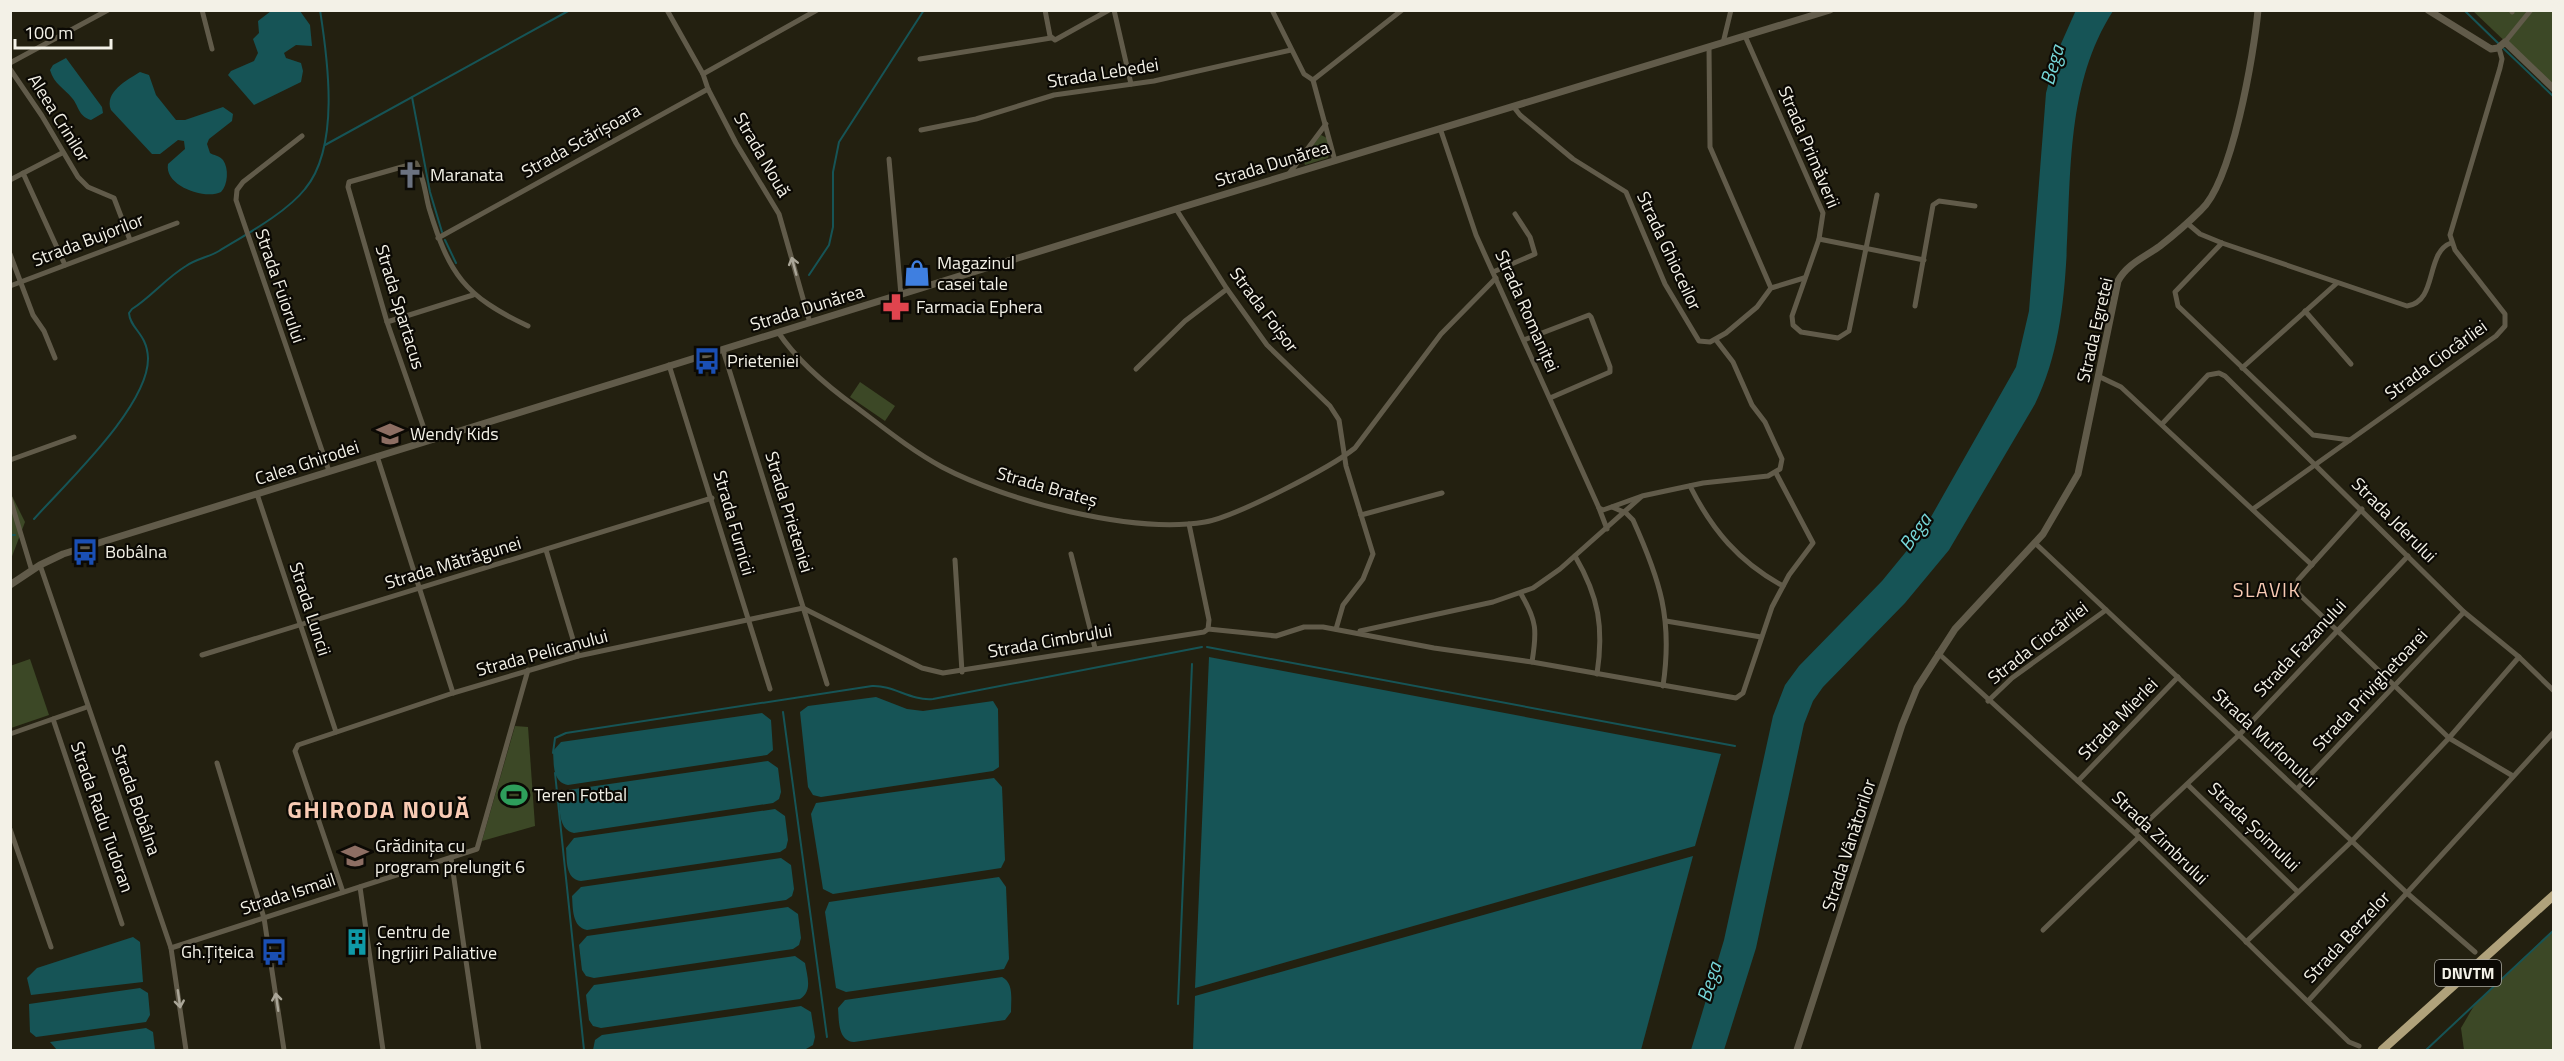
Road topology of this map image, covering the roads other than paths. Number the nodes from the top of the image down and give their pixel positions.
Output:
1 (108, 10) edge
2 (202, 10) edge
3 (668, 10) edge
4 (817, 10) edge
5 (1045, 10) edge
6 (1109, 10) edge
7 (1114, 10) edge
8 (1272, 10) edge
9 (1401, 10) edge
10 (1731, 10) edge
11 (1830, 10) edge
12 (2258, 10) edge
13 (2428, 10) edge
14 (2531, 10) edge
15 (1745, 36) junction
16 (1051, 38) junction
17 (1723, 43) junction
18 (2502, 45) junction
19 (1709, 47) junction
20 (212, 49) dead end
21 (1291, 50) junction
22 (920, 59) dead end
23 (10, 63) edge
24 (10, 69) edge
25 (703, 74) junction
26 (1313, 80) junction
27 (1131, 84) junction
28 (708, 88) junction
29 (2553, 89) edge
30 (1514, 106) junction
31 (1326, 124) junction
32 (1440, 128) junction
33 (921, 130) dead end
34 (302, 136) dead end
35 (62, 153) junction
36 (889, 159) dead end
37 (1335, 161) junction
38 (23, 173) junction
39 (1288, 175) junction
40 (10, 180) edge
41 (1877, 195) dead end
42 (1975, 206) dead end
43 (1176, 209) junction
44 (1515, 214) dead end
45 (177, 223) dead end
46 (2187, 223) junction
47 (438, 238) junction
48 (1819, 239) junction
49 (130, 240) junction
50 (2222, 243) junction
51 (2451, 243) junction
52 (1866, 248) junction
53 (10, 254) edge
54 (1924, 260) junction
55 (65, 265) junction
56 (1495, 274) junction
57 (1804, 278) junction
58 (21, 282) junction
59 (2337, 283) junction
60 (10, 286) edge
61 (1772, 288) junction
62 (1227, 289) junction
63 (473, 295) junction
64 (901, 295) junction
65 (1915, 306) dead end
66 (2306, 311) junction
67 (387, 322) junction
68 (810, 323) junction
69 (528, 326) dead end
70 (778, 332) junction
71 (1524, 340) junction
72 (1716, 340) junction
73 (723, 350) junction
74 (55, 358) dead end
75 (2351, 364) dead end
76 (669, 365) junction
77 (2242, 368) junction
78 (1136, 369) dead end
79 (2100, 377) junction
80 (1550, 398) junction
81 (2162, 424) junction
82 (74, 437) dead end
83 (428, 440) junction
84 (2350, 440) junction
85 (377, 456) junction
86 (1345, 456) junction
87 (10, 460) edge
88 (2317, 464) junction
89 (329, 471) junction
90 (1776, 473) junction
91 (1690, 486) junction
92 (257, 494) junction
93 (1442, 494) dead end
94 (1642, 496) junction
95 (10, 498) edge
96 (712, 498) junction
97 (1598, 506) junction
98 (1612, 507) junction
99 (2253, 509) junction
100 (2362, 509) junction
101 (1626, 513) junction
102 (1361, 515) junction
103 (1190, 524) junction
104 (1607, 529) junction
105 (2035, 543) junction
106 (546, 550) junction
107 (1071, 554) dead end
108 (2408, 555) junction
109 (1575, 556) junction
110 (955, 560) dead end
111 (40, 565) junction
112 (2312, 565) junction
113 (32, 571) junction
114 (10, 585) edge
115 (1783, 586) junction
116 (418, 588) junction
117 (1521, 594) junction
118 (803, 608) junction
119 (2106, 610) junction
120 (2464, 612) junction
121 (746, 620) junction
122 (1666, 621) junction
123 (300, 626) junction
124 (1208, 629) junction
125 (1336, 629) junction
126 (2336, 631) junction
127 (1355, 632) junction
128 (1761, 637) junction
129 (1095, 648) junction
130 (1938, 652) junction
131 (202, 655) dead end
132 (578, 656) junction
133 (2519, 657) junction
134 (1532, 662) junction
135 (528, 670) junction
136 (962, 672) junction
137 (1597, 674) junction
138 (2178, 677) junction
139 (827, 684) dead end
140 (1663, 686) junction
141 (2394, 686) junction
142 (770, 689) dead end
143 (2553, 691) edge
144 (453, 693) junction
145 (1988, 701) junction
146 (87, 707) junction
147 (53, 719) junction
148 (336, 732) junction
149 (2553, 732) edge
150 (10, 734) edge
151 (2240, 734) junction
152 (2449, 738) junction
153 (217, 763) dead end
154 (2513, 776) junction
155 (2078, 781) junction
156 (2188, 785) junction
157 (2297, 789) junction
158 (10, 829) edge
159 (2137, 835) junction
160 (2352, 841) junction
161 (451, 858) junction
162 (360, 887) junction
163 (343, 892) junction
164 (2298, 892) junction
165 (2407, 893) junction
166 (2553, 895) edge
167 (264, 918) junction
168 (122, 924) dead end
169 (2043, 930) dead end
170 (2246, 942) junction
171 (51, 947) dead end
172 (171, 948) junction
173 (2475, 952) dead end
174 (2308, 1000) junction
175 (2359, 1046) dead end
176 (186, 1050) edge
177 (284, 1050) edge
178 (383, 1050) edge
179 (479, 1050) edge
180 (1797, 1050) edge
181 (2382, 1050) edge

1 - 23 street
2 - 20 street
3 - 25 street, Strada Nouă
4 - 25 street
5 - 16 street
6 - 16 street
7 - 27 street
8 - 21 street
9 - 26 street
10 - 17 street
11 - 15 street, Strada Dunărea
12 - 46 street, Strada Egretei
13 - 18 street
14 - 18 street
15 - 17 street, Strada Dunărea
15 - 48 street, Strada Primăverii
16 - 22 street
17 - 19 street, Strada Dunărea
18 - 29 street
18 - 51 street
19 - 30 street, Strada Dunărea
19 - 61 street
21 - 26 street
21 - 27 street, Strada Lebedei
24 - 35 street, Aleea Crinilor
25 - 28 street, Strada Nouă
26 - 31 street
27 - 33 street, Strada Lebedei
28 - 47 street, Strada Scărișoara
68 -> 28 street, Strada Nouă
30 - 32 street, Strada Dunărea
30 - 72 street, Strada Ghioceilor
31 - 37 street
31 - 39 street
32 - 37 street, Strada Dunărea
32 - 56 street, Strada Romaniței
34 - 89 street, Strada Fuiorului
35 - 38 street
35 - 49 street, Aleea Crinilor
36 - 64 street
37 - 39 street, Strada Dunărea
38 - 40 street
38 - 55 street
39 - 43 street, Strada Dunărea
41 - 52 street
42 - 54 street
43 - 62 street, Strada Foișor
43 - 64 street, Strada Dunărea
44 - 56 street
45 - 49 street, Strada Bujorilor
46 - 50 street
46 - 79 street, Strada Egretei
47 - 63 street
47 - 67 street, Strada Spartacus
48 - 52 street
48 - 57 street, Strada Primăverii
49 - 55 street, Strada Bujorilor
50 - 59 street
50 - 77 street
51 - 59 street
51 - 84 street, Strada Ciocârliei
52 - 54 street
52 - 57 street, Strada Primăverii
53 - 58 street
54 - 65 street
55 - 58 street, Strada Bujorilor
56 - 71 street, Strada Romaniței
56 - 86 street, Strada Brateș
57 - 61 street
58 - 60 street, Strada Bujorilor
58 - 74 street
59 - 66 street
61 - 72 street
62 - 78 street
62 - 86 street, Strada Foișor
63 - 67 street
63 - 69 street
64 - 68 street, Strada Dunărea
66 - 75 street
66 - 77 street
67 - 83 street, Strada Spartacus
68 - 70 street, Strada Dunărea
70 - 73 street, Strada Dunărea
70 - 103 street, Strada Brateș
71 - 80 street, Strada Romaniței
71 - 80 street
72 - 90 street
73 - 76 street, Calea Ghirodei
73 - 118 street, Strada Prieteniei
76 - 83 street, Calea Ghirodei
76 - 96 street, Strada Furnicii
77 - 84 street
79 - 81 street
79 - 105 street, Strada Egretei
80 - 97 street, Strada Romaniței
81 - 88 street, Strada Jderului
81 - 99 street
82 - 87 street
83 - 85 street, Calea Ghirodei
84 - 88 street, Strada Ciocârliei
85 - 89 street, Calea Ghirodei
85 - 116 street
86 - 102 street, Strada Foișor
86 - 103 street, Strada Brateș
88 - 99 street, Strada Ciocârliei
88 - 100 street, Strada Jderului
89 - 92 street, Calea Ghirodei
90 - 91 street
90 - 115 street
91 - 94 street
91 - 115 street
92 - 111 street, Calea Ghirodei
92 - 123 street, Strada Luncii
93 - 102 street
94 - 98 street
94 - 101 street
95 - 113 street
96 - 106 street, Strada Mătrăgunei
96 - 121 street, Strada Furnicii
97 - 98 street
97 - 104 street, Strada Romaniței
98 - 101 street
99 - 112 street
100 - 108 street, Strada Jderului
100 - 112 street
101 - 104 street
101 - 122 street
102 - 125 street, Strada Foișor
103 - 124 street
104 - 109 street
105 - 119 street, Strada Muflonului
105 - 130 street, Strada Egretei
106 - 116 street, Strada Mătrăgunei
106 - 132 street
107 - 129 street
108 - 120 street, Strada Jderului
108 - 126 street, Strada Fazanului
109 - 117 street
109 - 137 street
110 - 136 street
111 - 113 street, Calea Ghirodei
111 - 146 street, Strada Bobâlna
112 - 126 street
113 - 114 street, Calea Ghirodei
115 - 128 street
116 - 123 street, Strada Mătrăgunei
116 - 144 street
117 - 127 street
117 - 134 street
118 - 121 street, Strada Pelicanului
118 - 136 street, Strada Cimbrului
118 - 139 street, Strada Prieteniei
119 - 138 street, Strada Muflonului
119 - 145 street, Strada Ciocârliei
120 - 133 street, Strada Jderului
120 - 141 street, Strada Privighetoarei
121 - 132 street, Strada Pelicanului
121 - 142 street, Strada Furnicii
122 - 128 street
122 - 140 street
123 - 131 street, Strada Mătrăgunei
123 - 148 street, Strada Luncii
124 - 125 street, Strada Cimbrului
124 - 129 street, Strada Cimbrului
125 - 127 street, Strada Cimbrului
126 - 141 street
126 - 151 street, Strada Fazanului
127 - 134 street, Strada Cimbrului
128 - 140 street, Strada Cimbrului
129 - 136 street, Strada Cimbrului
130 - 145 street, Strada Zimbrului
130 - 180 street, Strada Vânătorilor
132 - 135 street, Strada Pelicanului
133 - 143 street, Strada Jderului
133 - 152 street
134 - 137 street, Strada Cimbrului
135 - 144 street, Strada Pelicanului
135 - 161 street, Strada Ismail
137 - 140 street, Strada Cimbrului
138 - 151 street, Strada Muflonului
138 - 155 street, Strada Mierlei
141 - 152 street
141 - 157 street, Strada Privighetoarei
144 - 148 street, Strada Pelicanului
145 - 155 street, Strada Zimbrului
146 - 147 street
146 - 172 street, Strada Bobâlna
147 - 150 street
147 - 168 street, Strada Radu Tudoran
148 - 163 street, Strada Pelicanului
149 - 154 street, Strada Berzelor
151 - 156 street, Strada Fazanului
151 - 157 street, Strada Muflonului
152 - 154 street
152 - 160 street
153 - 167 street
154 - 165 street, Strada Berzelor
155 - 159 street, Strada Zimbrului
156 - 159 street, Strada Fazanului
156 - 164 street, Strada Șoimului
157 - 160 street, Strada Muflonului
158 - 171 street
159 - 169 street, Strada Fazanului
159 - 170 street, Strada Zimbrului
160 - 164 street
160 - 165 street, Strada Muflonului
161 - 162 street, Strada Ismail
161 - 179 street
162 - 163 street, Strada Ismail
162 - 178 street
163 - 167 street, Strada Ismail
164 - 170 street
165 - 173 street, Strada Muflonului
165 - 174 street, Strada Berzelor
166 - 181 highway, DNVTM
167 - 172 street, Strada Ismail
177 -> 167 street
170 - 174 street, Strada Zimbrului
172 -> 176 street, Strada Bobâlna
174 - 175 street, Strada Zimbrului

